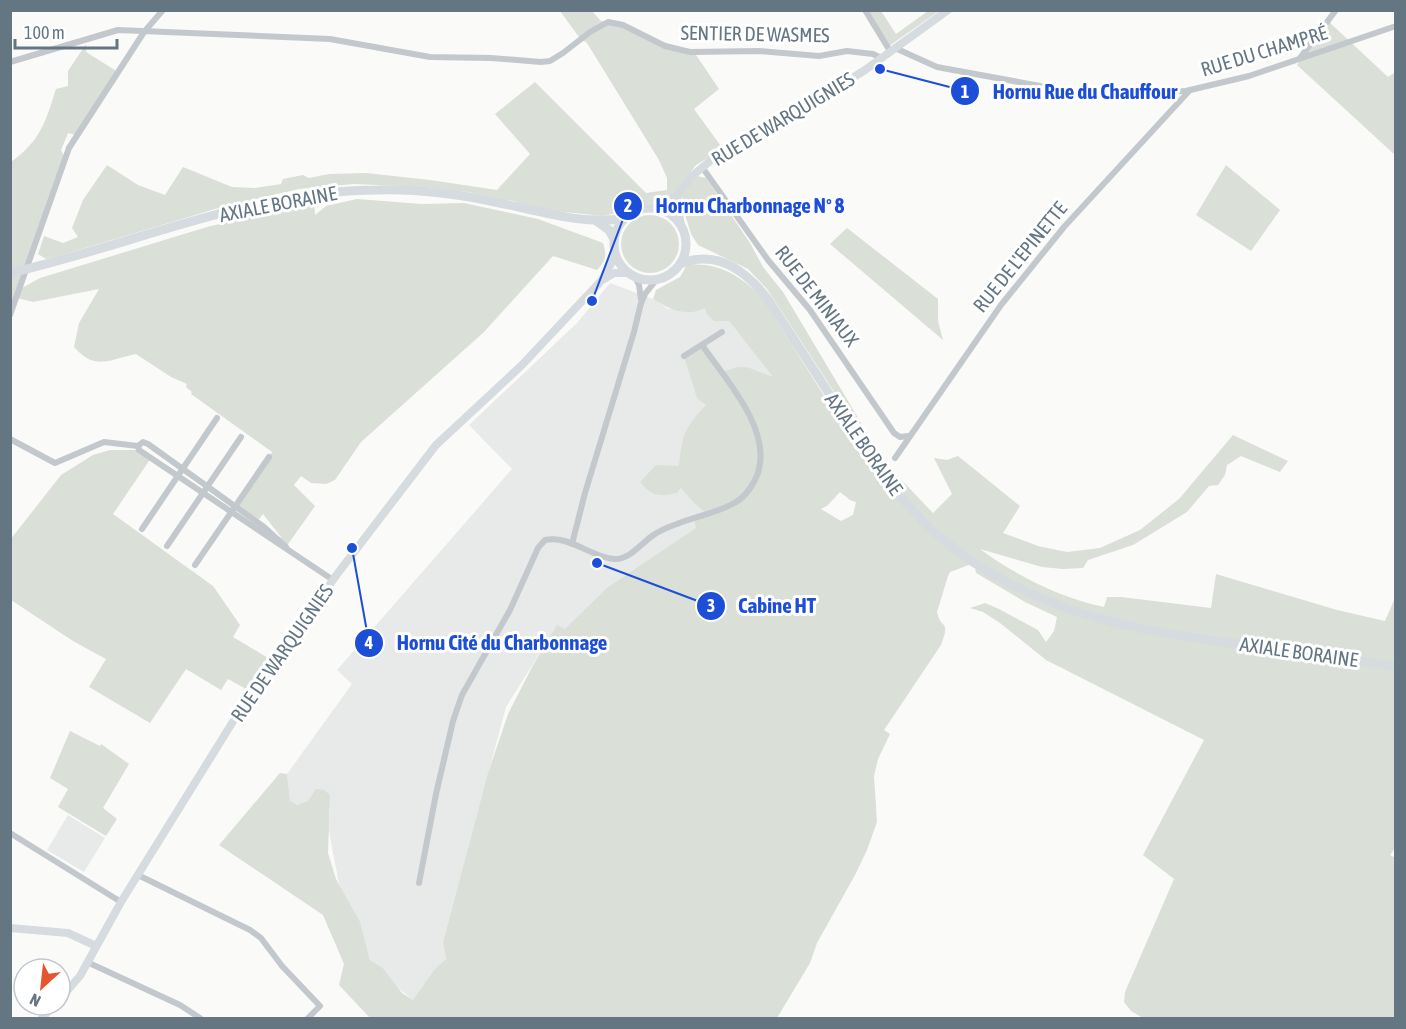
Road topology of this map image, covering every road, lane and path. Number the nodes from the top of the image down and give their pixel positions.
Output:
1 (163, 10) edge
2 (865, 10) edge
3 (948, 10) edge
4 (1336, 10) edge
5 (1395, 26) edge
6 (144, 32) junction
7 (892, 50) junction
8 (881, 58) junction
9 (1300, 58) junction
10 (10, 62) edge
11 (1190, 90) junction
12 (702, 167) junction
13 (678, 194) junction
14 (650, 208) junction
15 (625, 218) junction
16 (593, 219) junction
17 (681, 225) junction
18 (614, 239) junction
19 (686, 240) junction
20 (616, 255) junction
21 (710, 258) junction
22 (680, 264) junction
23 (10, 273) edge
24 (632, 275) junction
25 (657, 279) junction
26 (601, 281) junction
27 (641, 303) junction
28 (10, 315) edge
29 (723, 332) dead end
30 (702, 345) junction
31 (684, 357) dead end
32 (217, 418) dead end
33 (909, 435) junction
34 (241, 437) dead end
35 (10, 439) edge
36 (149, 445) junction
37 (138, 446) junction
38 (147, 456) junction
39 (269, 457) dead end
40 (895, 458) dead end
41 (182, 470) junction
42 (177, 477) junction
43 (207, 487) junction
44 (202, 494) junction
45 (233, 510) junction
46 (142, 529) dead end
47 (572, 544) junction
48 (167, 546) dead end
49 (195, 564) dead end
50 (333, 580) junction
51 (1395, 667) edge
52 (10, 833) edge
53 (138, 875) junction
54 (419, 883) dead end
55 (122, 902) junction
56 (10, 928) edge
57 (96, 946) junction
58 (87, 962) junction
59 (72, 985) edge
60 (200, 1018) edge
61 (308, 1018) edge

1 - 6 street
2 - 7 street
3 - 7 street, RUE DE WARQUIGNIES
4 - 9 street
5 - 9 street, RUE DU CHAMPRÉ
6 - 8 street, SENTIER DE WASMES
6 - 10 street
6 - 28 street
7 - 8 street, RUE DE WARQUIGNIES
7 - 11 street, RUE DU CHAMPRÉ
8 - 12 street, RUE DE WARQUIGNIES
9 - 11 street, RUE DU CHAMPRÉ
11 - 33 street, RUE DE L'EPINETTE
12 - 13 street, RUE DE WARQUIGNIES
12 - 33 street, RUE DE MINIAUX
13 - 14 street, RUE DE WARQUIGNIES
13 - 17 street
14 - 15 main road
14 - 17 main road
15 - 16 main road, AXIALE BORAINE
15 - 18 main road
16 - 18 main road
16 - 23 main road, AXIALE BORAINE
17 - 19 main road
18 - 20 main road
19 - 21 main road, AXIALE BORAINE
19 - 22 main road
20 - 24 main road
20 - 26 street, RUE DE WARQUIGNIES
21 - 22 main road
21 - 51 main road, AXIALE BORAINE
22 - 25 main road
24 - 25 main road
24 - 26 street
24 - 27 street
25 - 27 street
26 - 50 street, RUE DE WARQUIGNIES
27 - 47 street
29 - 30 street
30 - 31 street
30 - 47 street
32 - 41 street
33 - 40 street, RUE DE L'EPINETTE
34 - 43 street
35 - 37 street
36 - 37 street
36 - 38 street
36 - 41 street
37 - 38 street
38 - 42 street
39 - 45 street
41 - 42 street
41 - 43 street
42 - 44 street
42 - 46 street
43 - 44 street
43 - 45 street
44 - 45 street
44 - 48 street
45 - 49 street
45 - 50 street
47 - 54 street
50 - 53 street, RUE DE WARQUIGNIES
52 - 55 street
53 - 55 street, RUE DE WARQUIGNIES
53 - 61 street
55 - 57 street, RUE DE WARQUIGNIES
56 - 57 street
57 - 58 street, RUE DE WARQUIGNIES
58 - 59 street, RUE DE WARQUIGNIES
58 - 60 street

